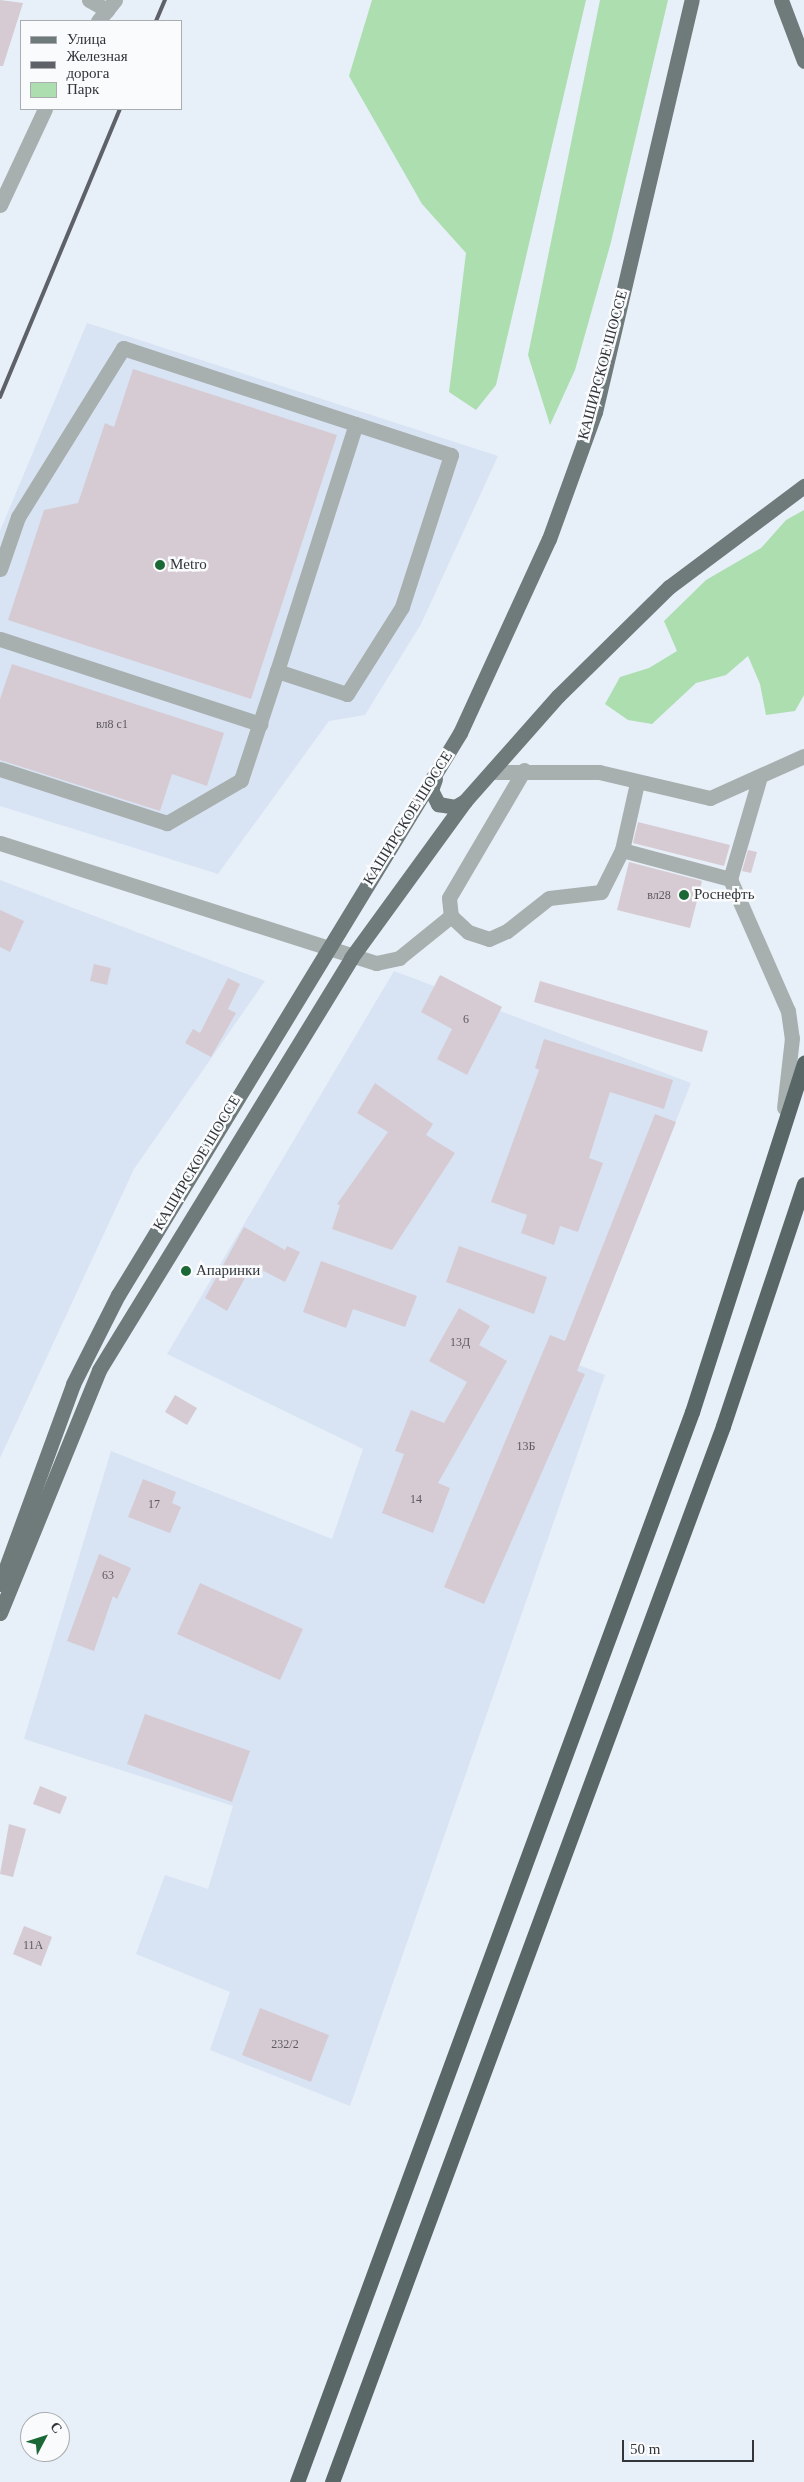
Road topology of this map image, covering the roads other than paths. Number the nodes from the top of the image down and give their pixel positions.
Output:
1 (89, 0) edge
2 (692, 0) edge
3 (781, 0) edge
4 (107, 10) edge
5 (804, 61) edge
6 (45, 110) edge
7 (0, 205) edge
8 (356, 424) junction
9 (804, 486) edge
10 (0, 569) edge
11 (0, 639) edge
12 (276, 671) junction
13 (260, 724) junction
14 (804, 756) edge
15 (0, 769) edge
16 (524, 770) junction
17 (493, 772) junction
18 (437, 773) junction
19 (759, 780) junction
20 (637, 783) junction
21 (465, 801) junction
22 (0, 843) edge
23 (622, 850) junction
24 (730, 879) junction
25 (451, 916) junction
26 (327, 950) junction
27 (351, 958) junction
28 (804, 1063) edge
29 (772, 1167) junction
30 (804, 1184) edge
31 (0, 1584) edge
32 (0, 1613) edge
33 (298, 2482) edge
34 (332, 2482) edge

1 - 4 street
2 - 18 main road, КАШИРСКОЕ ШОССЕ
3 - 5 main road
6 - 7 street
8 - 10 street
8 - 12 street
8 - 12 street
9 - 17 main road
11 - 13 street
12 - 13 street
13 - 15 street
14 - 19 street
16 - 17 street
16 - 20 street
16 - 25 street
17 - 21 main road
18 - 21 main road
18 - 26 main road, КАШИРСКОЕ ШОССЕ
19 - 20 street
19 - 24 street
20 - 23 street
21 - 27 main road
22 - 26 street
23 - 24 street
23 - 25 street
24 - 29 street
25 - 27 street
26 - 27 street
26 - 31 main road, КАШИРСКОЕ ШОССЕ
27 - 32 main road
28 - 29 highway
29 - 33 highway
30 - 34 highway

